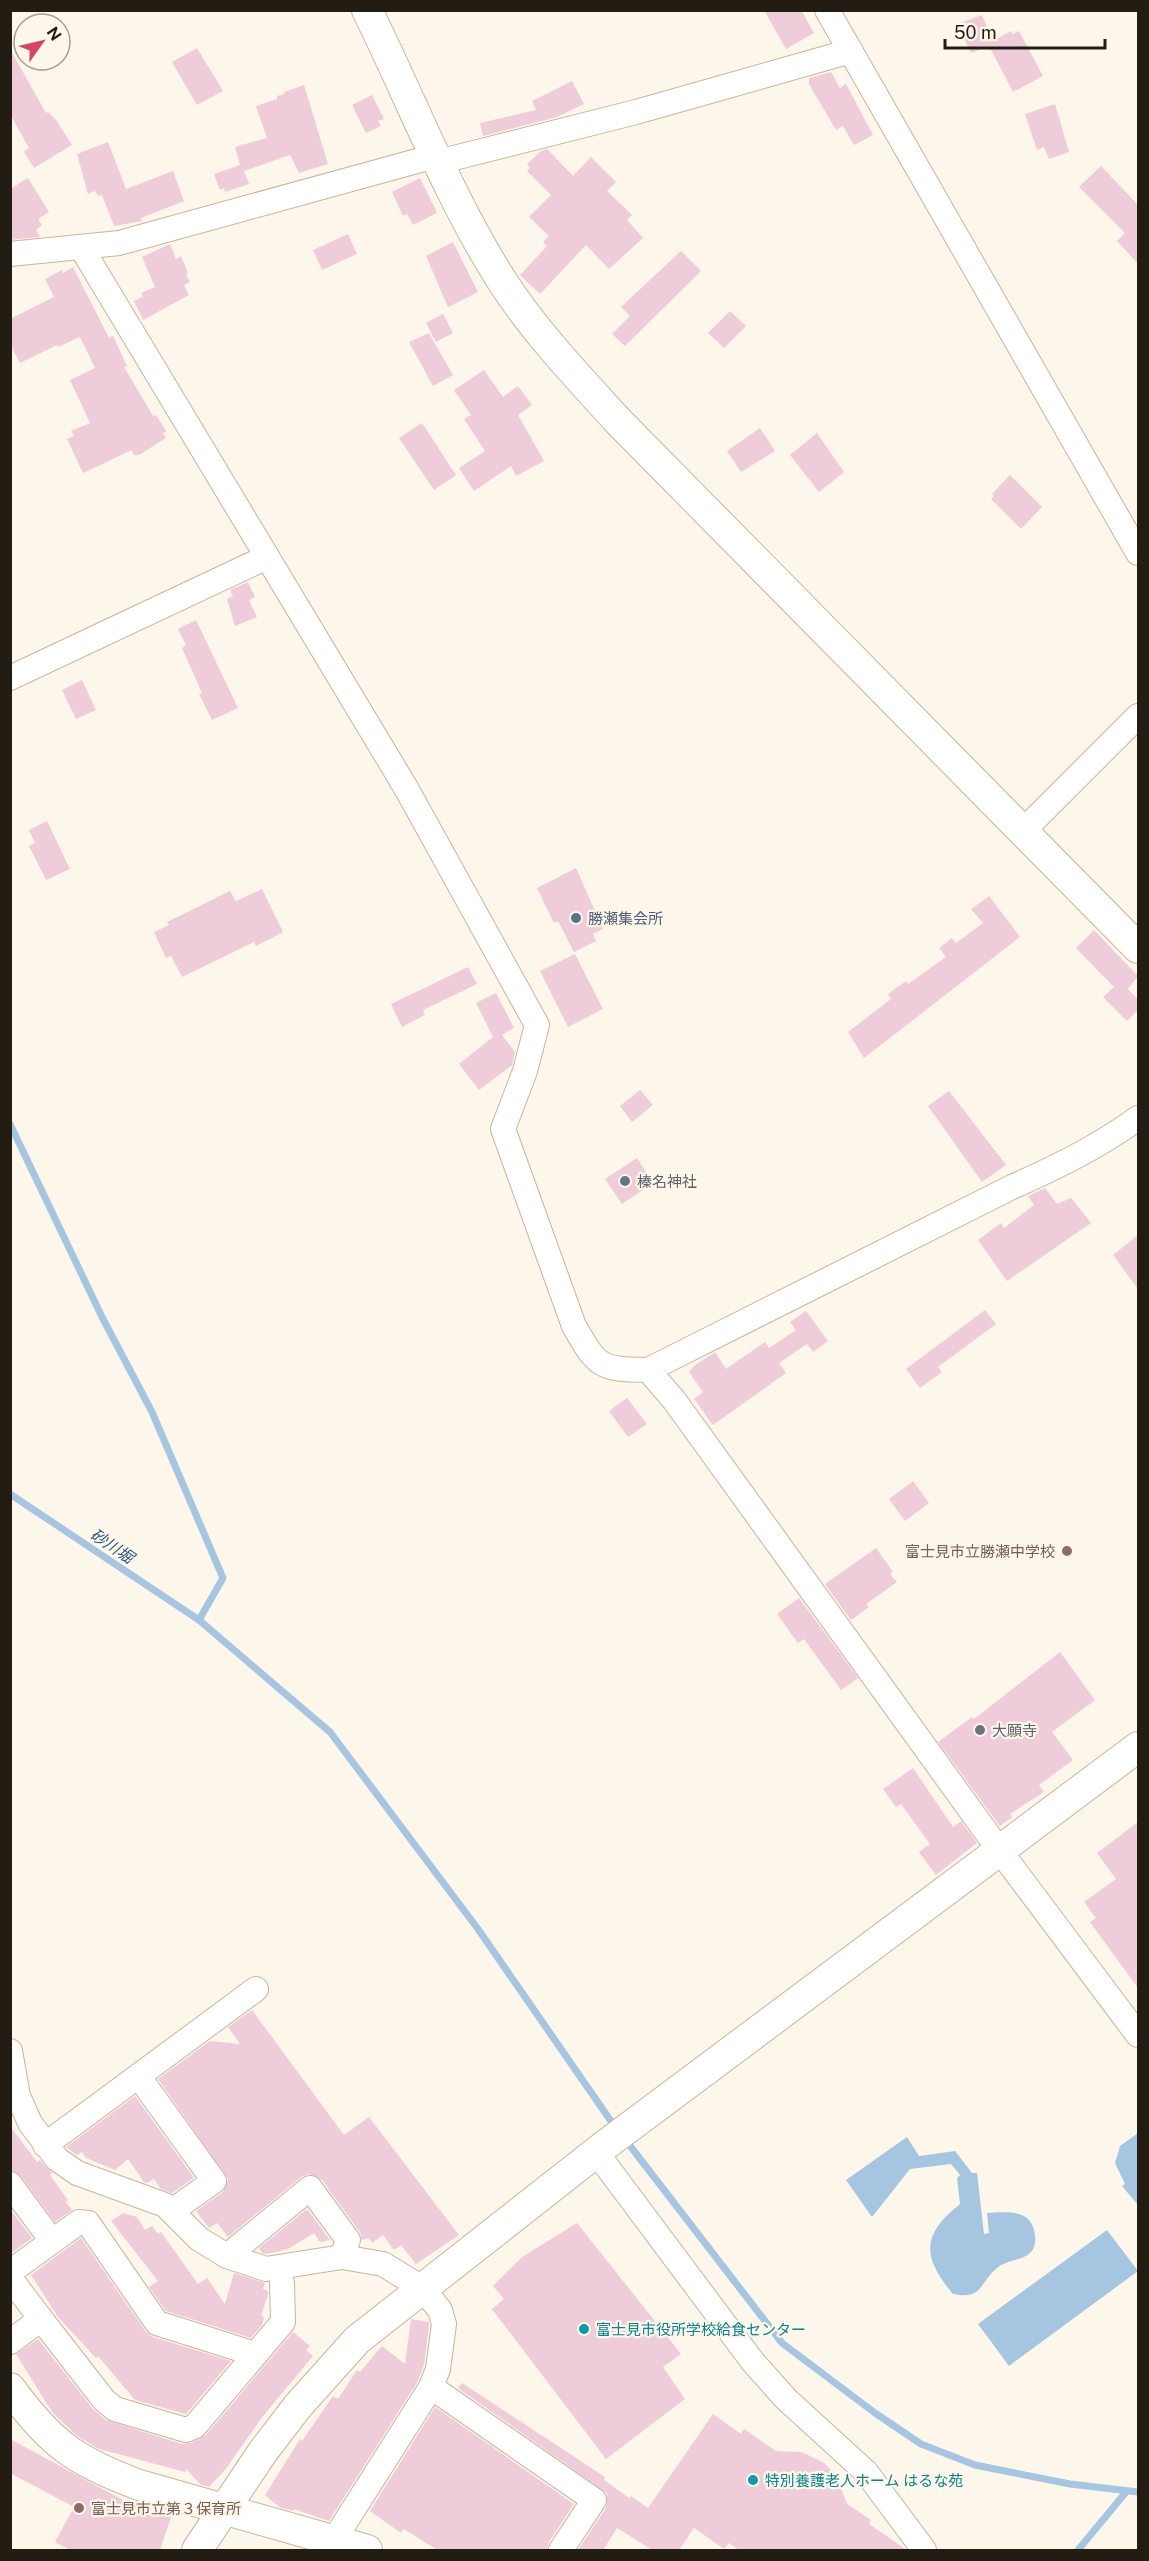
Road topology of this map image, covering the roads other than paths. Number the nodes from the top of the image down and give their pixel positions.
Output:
1 (827, 10) edge
2 (372, 12) edge
3 (851, 51) junction
4 (436, 159) junction
5 (81, 247) junction
6 (10, 254) edge
7 (1138, 553) edge
8 (267, 556) junction
9 (10, 678) edge
10 (1138, 716) edge
11 (1024, 830) junction
12 (1138, 948) edge
13 (1138, 1118) edge
14 (648, 1370) junction
15 (1138, 1748) edge
16 (1000, 1851) junction
17 (256, 1989) dead end
18 (1138, 2035) edge
19 (10, 2050) edge
20 (139, 2077) junction
21 (45, 2145) junction
22 (602, 2148) junction
23 (10, 2184) edge
24 (172, 2211) junction
25 (52, 2241) junction
26 (227, 2256) junction
27 (342, 2257) junction
28 (10, 2272) edge
29 (10, 2278) edge
30 (282, 2283) dead end
31 (422, 2288) junction
32 (41, 2319) junction
33 (10, 2342) edge
34 (255, 2354) junction
35 (431, 2387) junction
36 (10, 2388) edge
37 (224, 2508) junction
38 (333, 2540) junction
39 (197, 2550) edge
40 (367, 2550) edge
41 (561, 2550) edge
42 (924, 2550) edge

1 - 3 street
2 - 4 street
3 - 4 street
3 - 7 street
4 - 5 street
4 - 11 street
5 - 6 street
5 - 8 street
8 - 9 street
8 - 14 street
10 - 11 street
11 - 12 street
13 - 14 street
14 - 16 street
15 - 16 street
16 - 18 street
16 - 22 street
17 - 20 street
19 - 21 street
20 - 21 street
20 - 24 street
21 - 24 street
22 - 31 street
22 - 42 street
23 - 25 street
24 - 26 street
25 - 28 street
25 - 34 street
26 - 27 street
26 - 27 street
27 - 31 street
29 - 32 street
30 - 34 street
31 - 35 street
31 - 37 street
32 - 33 street
32 - 34 street
35 - 38 street
35 - 41 street
36 - 37 street
37 - 38 street
37 - 39 street
38 - 40 street

